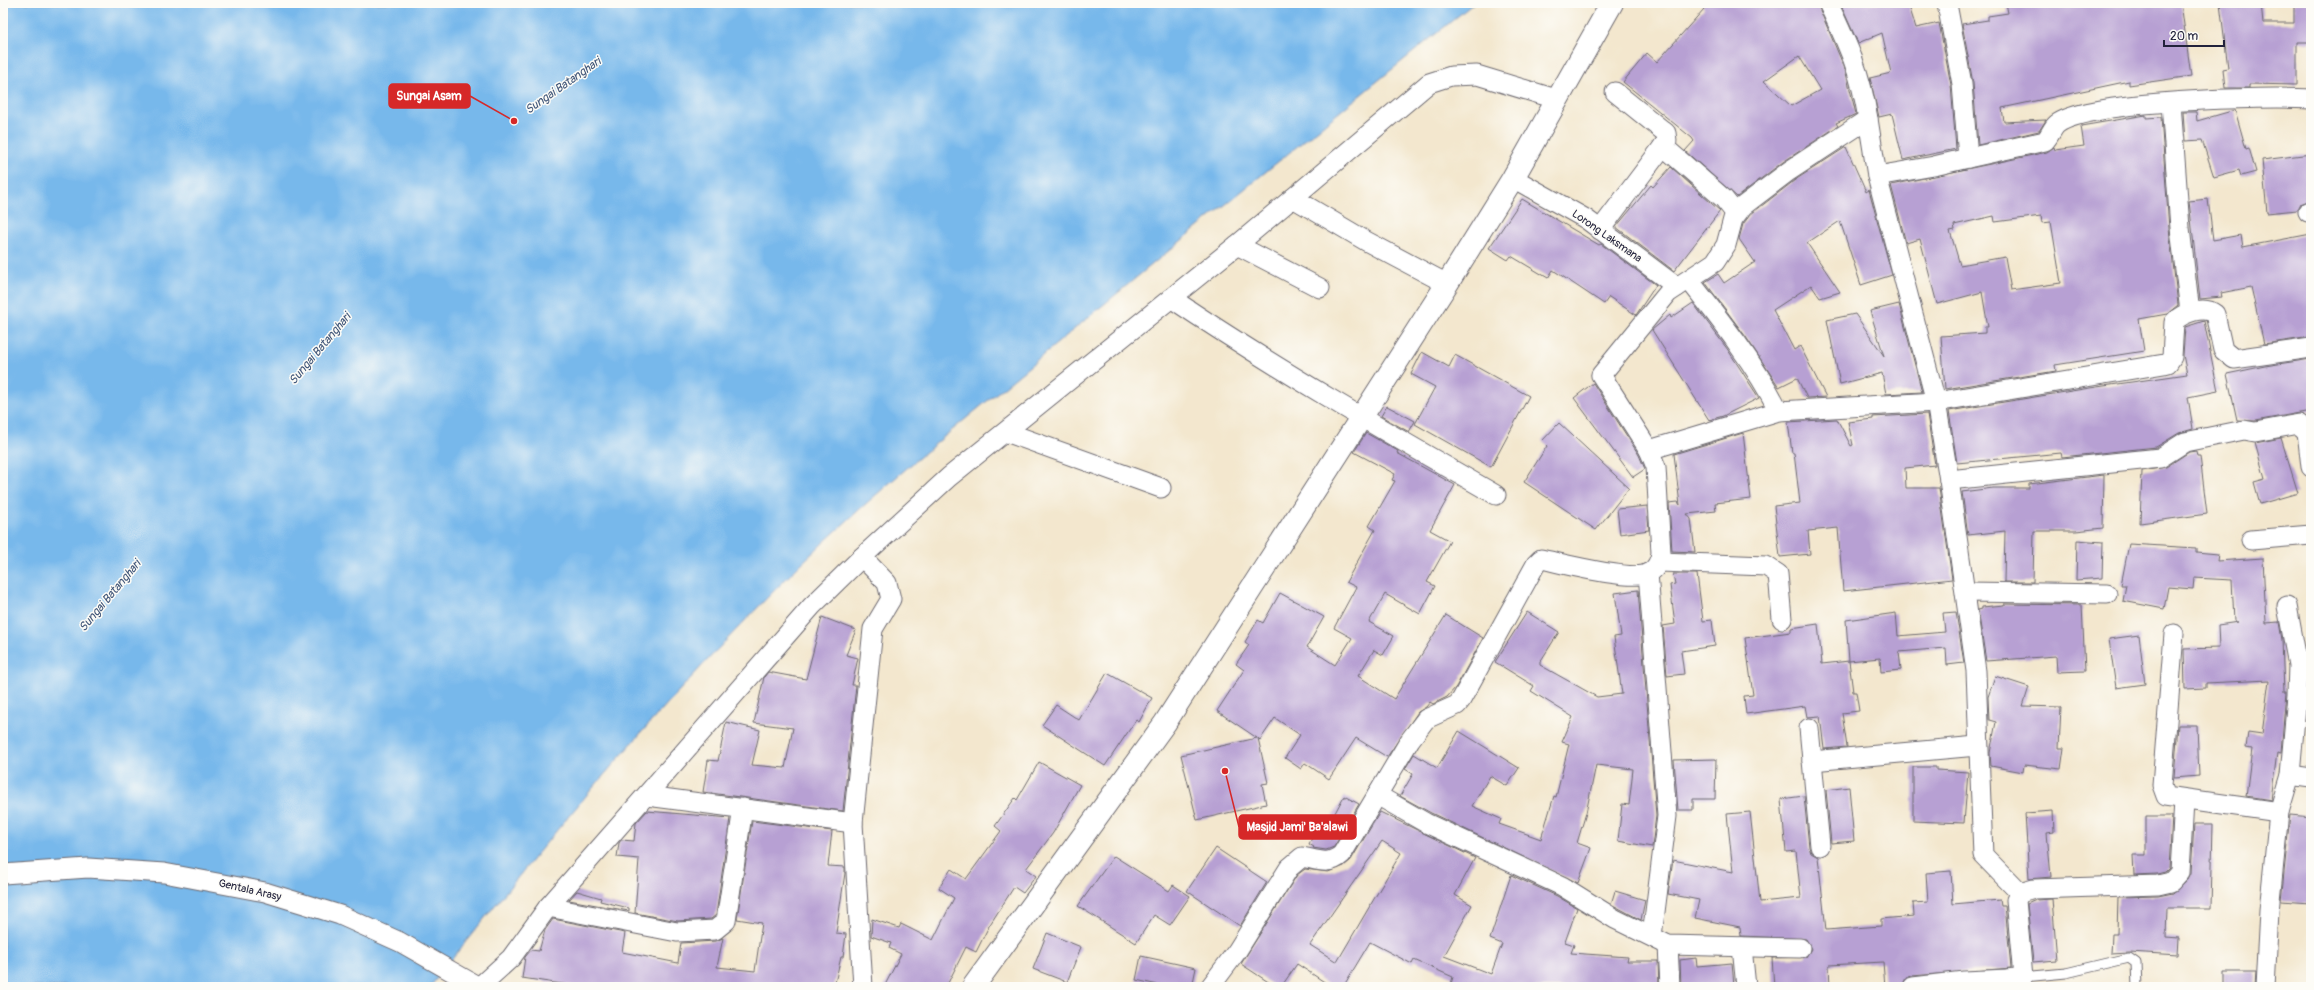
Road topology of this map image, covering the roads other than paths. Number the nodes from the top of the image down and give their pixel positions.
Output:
1 (1612, 3) edge
2 (1828, 3) edge
3 (1948, 3) edge
4 (1615, 92) dead end
5 (1556, 99) junction
6 (2311, 99) edge
7 (2171, 103) junction
8 (1868, 119) junction
9 (1663, 146) junction
10 (1968, 158) junction
11 (1877, 176) junction
12 (1513, 178) junction
13 (1293, 198) junction
14 (1736, 214) junction
15 (1600, 230) junction
16 (1237, 246) junction
17 (1683, 283) junction
18 (1448, 284) junction
19 (1320, 288) dead end
20 (1171, 298) junction
21 (2190, 312) junction
22 (2311, 348) edge
23 (1936, 402) junction
24 (1779, 411) junction
25 (1361, 417) junction
26 (1006, 432) junction
27 (1649, 450) junction
28 (2311, 467) edge
29 (1949, 480) junction
30 (1161, 488) dead end
31 (1496, 495) dead end
32 (2311, 535) edge
33 (2251, 540) dead end
34 (862, 557) junction
35 (1654, 568) junction
36 (1966, 592) junction
37 (2107, 594) dead end
38 (2287, 606) dead end
39 (1782, 618) dead end
40 (2174, 634) dead end
41 (1809, 728) dead end
42 (1978, 746) junction
43 (1812, 761) junction
44 (2290, 775) junction
45 (2311, 778) edge
46 (1378, 795) junction
47 (647, 796) junction
48 (2184, 800) junction
49 (743, 808) junction
50 (2280, 812) junction
51 (853, 823) junction
52 (1820, 846) dead end
53 (3, 874) edge
54 (2020, 893) junction
55 (548, 907) junction
56 (1652, 936) junction
57 (1668, 945) junction
58 (1742, 947) junction
59 (1800, 948) dead end
60 (2013, 981) edge
61 (479, 987) edge
62 (863, 987) edge
63 (973, 987) edge
64 (1210, 987) edge
65 (1670, 987) edge
66 (1746, 987) edge
67 (1913, 987) edge
68 (2137, 987) edge
69 (2265, 987) edge

1 - 5 street
2 - 8 street
3 - 10 street
4 - 9 street
5 - 12 street
5 - 13 street
6 - 7 street
7 - 10 street
7 - 21 street
8 - 11 street
8 - 14 street
9 - 14 street
9 - 15 street
10 - 11 street
11 - 23 street
12 - 15 street, Lorong Laksmana
12 - 18 street
13 - 16 street
13 - 18 street
14 - 17 street
15 - 17 street, Lorong Laksmana
16 - 19 street
16 - 20 street
17 - 24 street, Lorong Laksmana
17 - 27 street
18 - 25 street
20 - 25 street
20 - 26 street
21 - 22 street
21 - 23 street
23 - 24 street
23 - 29 street
24 - 27 street
25 - 31 street
25 - 63 street
26 - 30 street
26 - 34 street
27 - 35 street
28 - 29 street
29 - 36 street
32 - 33 street
34 - 47 street
34 - 51 street
35 - 39 street
35 - 46 street
35 - 56 street
36 - 37 street
36 - 42 street
38 - 44 street
40 - 48 street
41 - 43 street
42 - 43 street
42 - 54 street
43 - 52 street
44 - 45 street
44 - 50 street
46 - 56 street
46 - 64 street
47 - 49 street
47 - 55 street
48 - 50 street
48 - 54 street
49 - 51 street
49 - 55 street
50 - 69 street
51 - 62 street
53 - 61 street, Gentala Arasy
54 - 60 street
55 - 61 street
56 - 57 street
57 - 58 street
57 - 65 street
58 - 59 street
58 - 66 street
60 - 67 street
60 - 68 lane

